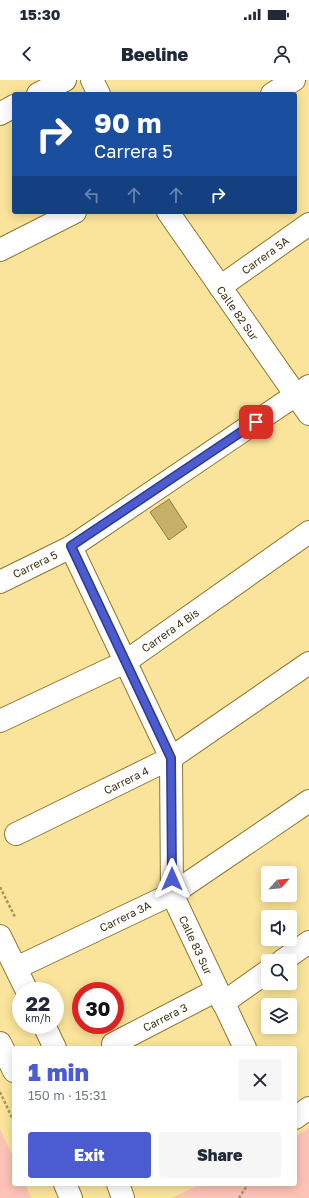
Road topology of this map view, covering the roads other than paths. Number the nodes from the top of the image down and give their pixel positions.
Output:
1 (65, 80) edge
2 (92, 80) edge
3 (294, 80) edge
4 (42, 92) edge
5 (98, 92) edge
6 (275, 92) edge
7 (12, 107) edge
8 (0, 114) edge
9 (70, 214) edge
10 (169, 214) edge
11 (309, 224) edge
12 (0, 250) edge
13 (220, 287) junction
14 (302, 390) edge
15 (309, 414) edge
16 (309, 532) edge
17 (71, 546) junction
18 (0, 582) edge
19 (125, 662) junction
20 (309, 663) edge
21 (0, 721) edge
22 (171, 758) junction
23 (309, 801) edge
24 (16, 834) dead end
25 (172, 894) junction
26 (0, 936) edge
27 (309, 942) edge
28 (292, 954) edge
29 (16, 968) junction
30 (261, 975) edge
31 (23, 982) edge
32 (220, 996) junction
33 (48, 1034) edge
34 (0, 1043) edge
35 (113, 1044) dead end
36 (54, 1046) edge
37 (244, 1046) edge
38 (12, 1067) edge
39 (309, 1108) edge
40 (297, 1117) edge
41 (66, 1186) edge
42 (119, 1186) edge
43 (71, 1198) edge
44 (123, 1198) edge

1 - 4 main road
2 - 5 main road
3 - 6 main road
7 - 8 main road
9 - 12 main road
10 - 13 main road, Calle 82 Sur
11 - 13 main road, Carrera 5A
13 - 14 main road, Calle 82 Sur
14 - 15 main road, Calle 82 Sur
14 - 17 main road, Carrera 5
16 - 19 main road, Carrera 4 Bis
17 - 18 main road, Carrera 5
17 - 19 main road, Calle 83 Sur
19 - 21 main road, Carrera 4 Bis
19 - 22 main road, Calle 83 Sur
20 - 22 main road, Carrera 4
22 - 24 main road, Carrera 4
22 - 25 main road, Calle 83 Sur
23 - 25 main road, Carrera 3A
25 - 29 main road, Carrera 3A
25 - 32 main road, Calle 83 Sur
26 - 29 main road
27 - 28 main road
29 - 31 main road
30 - 32 main road, Carrera 3
32 - 35 main road, Carrera 3
32 - 37 main road, Calle 83 Sur
33 - 36 main road
34 - 38 main road
39 - 40 main road
41 - 43 main road
42 - 44 main road

